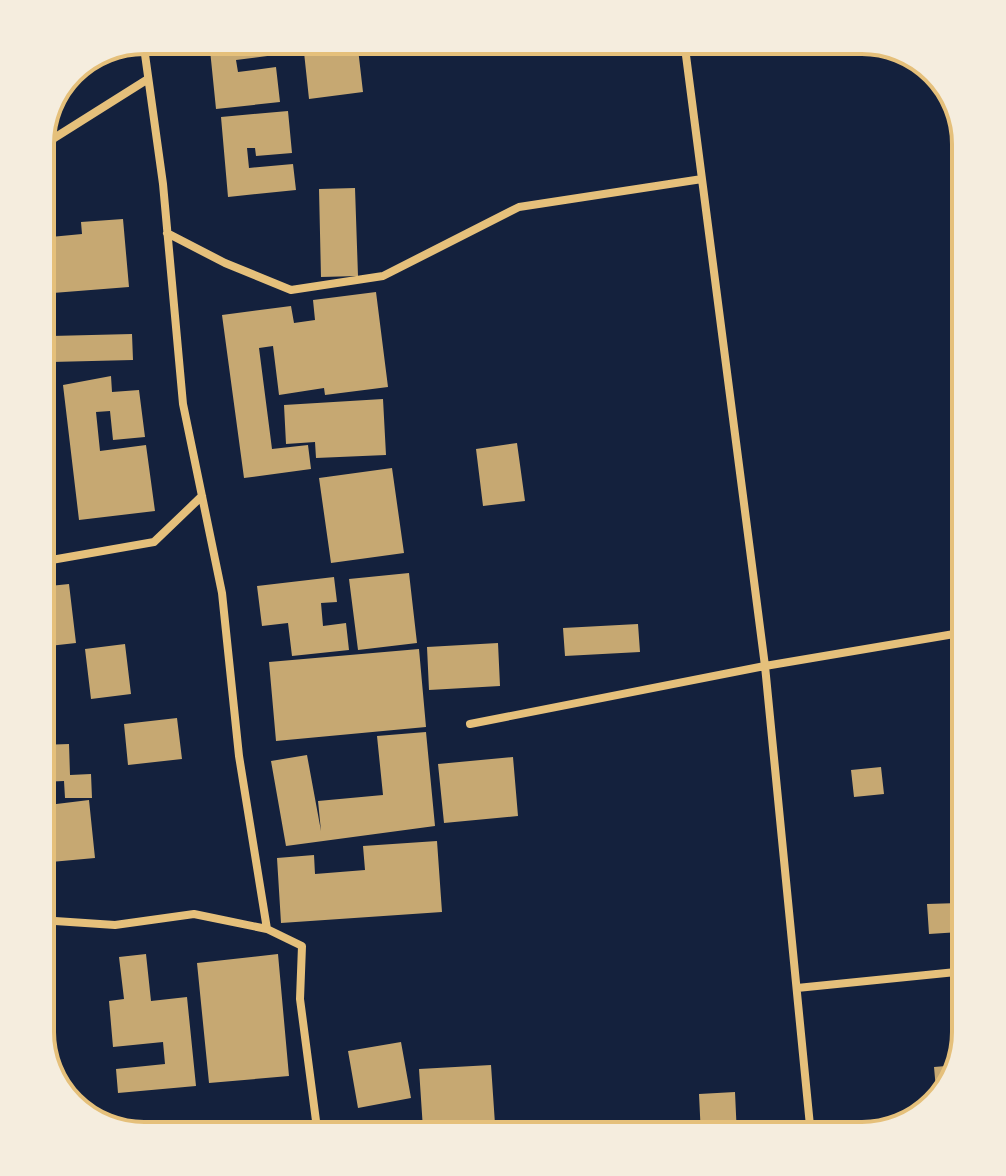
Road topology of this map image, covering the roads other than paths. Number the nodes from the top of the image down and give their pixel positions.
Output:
1 (145, 54) edge
2 (686, 54) edge
3 (148, 79) junction
4 (54, 138) edge
5 (702, 179) junction
6 (167, 233) junction
7 (202, 496) junction
8 (54, 560) edge
9 (952, 634) edge
10 (765, 666) junction
11 (470, 724) dead end
12 (54, 921) edge
13 (267, 929) junction
14 (952, 972) edge
15 (797, 988) junction
16 (316, 1122) edge
17 (810, 1122) edge

1 - 3 street
2 - 5 street
3 - 4 street
3 - 6 street
5 - 6 street
5 - 10 street
6 - 7 street
7 - 8 street
7 - 13 street
9 - 10 street
10 - 11 street
10 - 15 street
12 - 13 street
13 - 16 street
14 - 15 street
15 - 17 street

